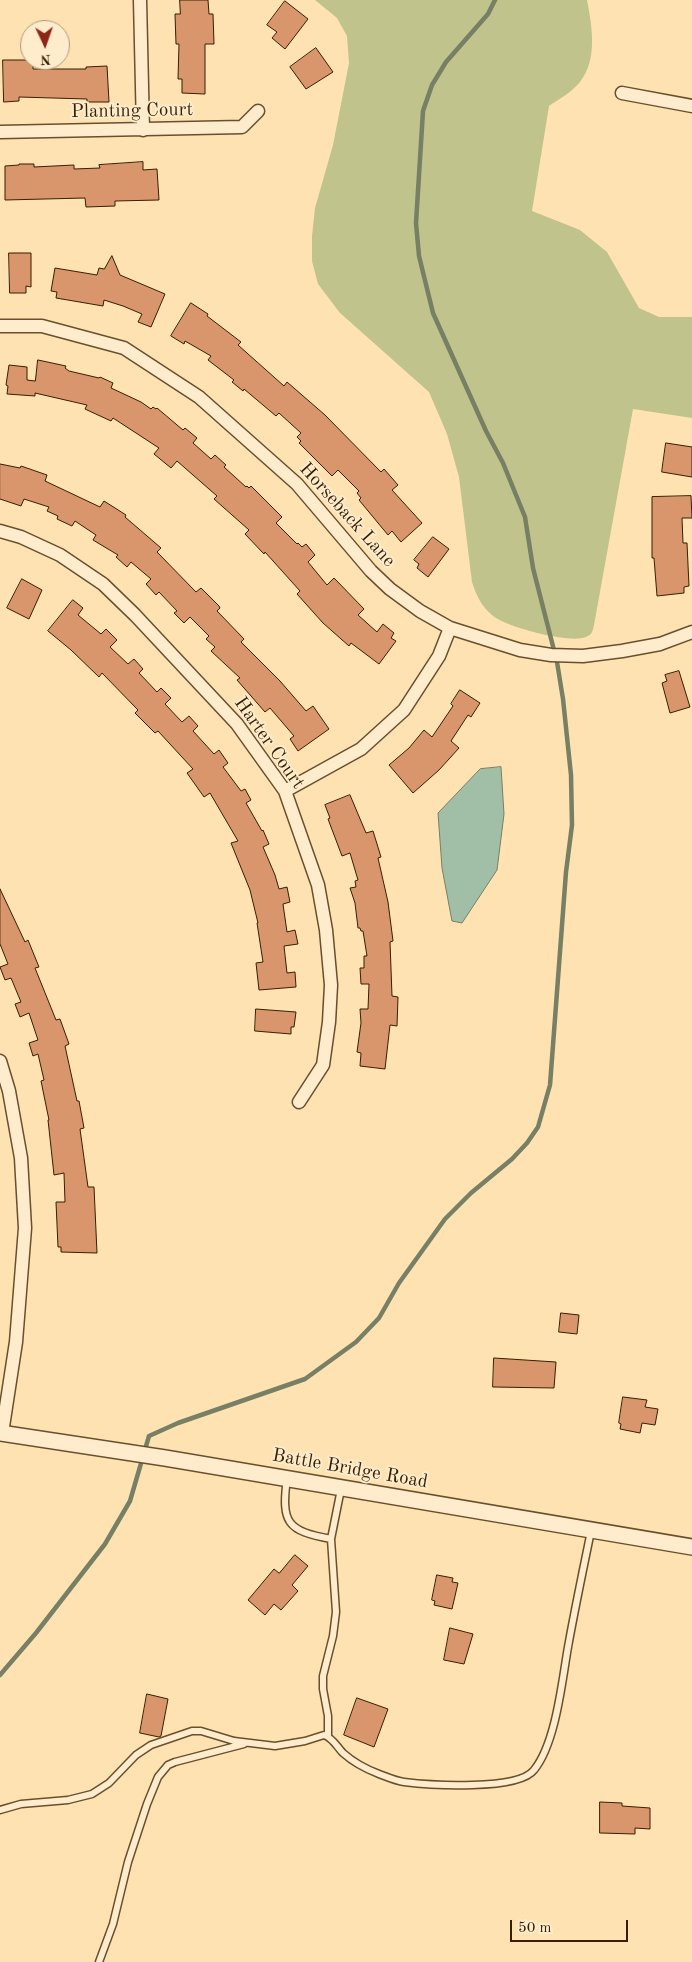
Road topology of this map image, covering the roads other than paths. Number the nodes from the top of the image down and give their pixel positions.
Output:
1 (140, 0) edge
2 (622, 93) dead end
3 (692, 106) edge
4 (258, 111) dead end
5 (143, 130) junction
6 (0, 132) edge
7 (0, 326) edge
8 (0, 531) edge
9 (450, 628) junction
10 (692, 632) edge
11 (285, 791) junction
12 (0, 1061) edge
13 (299, 1102) dead end
14 (1, 1433) edge
15 (287, 1478) junction
16 (341, 1488) junction
17 (591, 1530) junction
18 (331, 1539) junction
19 (692, 1547) edge
20 (328, 1736) junction
21 (248, 1743) junction
22 (0, 1810) edge
23 (99, 1962) edge

1 - 5 street
2 - 3 street
4 - 5 street, Planting Court
5 - 6 street, Planting Court
7 - 9 street, Horseback Lane
8 - 11 street, Harter Court
9 - 10 street, Horseback Lane
9 - 11 street
11 - 13 street, Harter Court
12 - 14 street
14 - 15 street, Battle Bridge Road
15 - 16 street, Battle Bridge Road
15 - 18 lane
16 - 17 street, Battle Bridge Road
16 - 18 lane
17 - 19 street, Battle Bridge Road
17 - 20 lane
18 - 20 lane
20 - 21 lane
21 - 22 lane
21 - 23 lane

